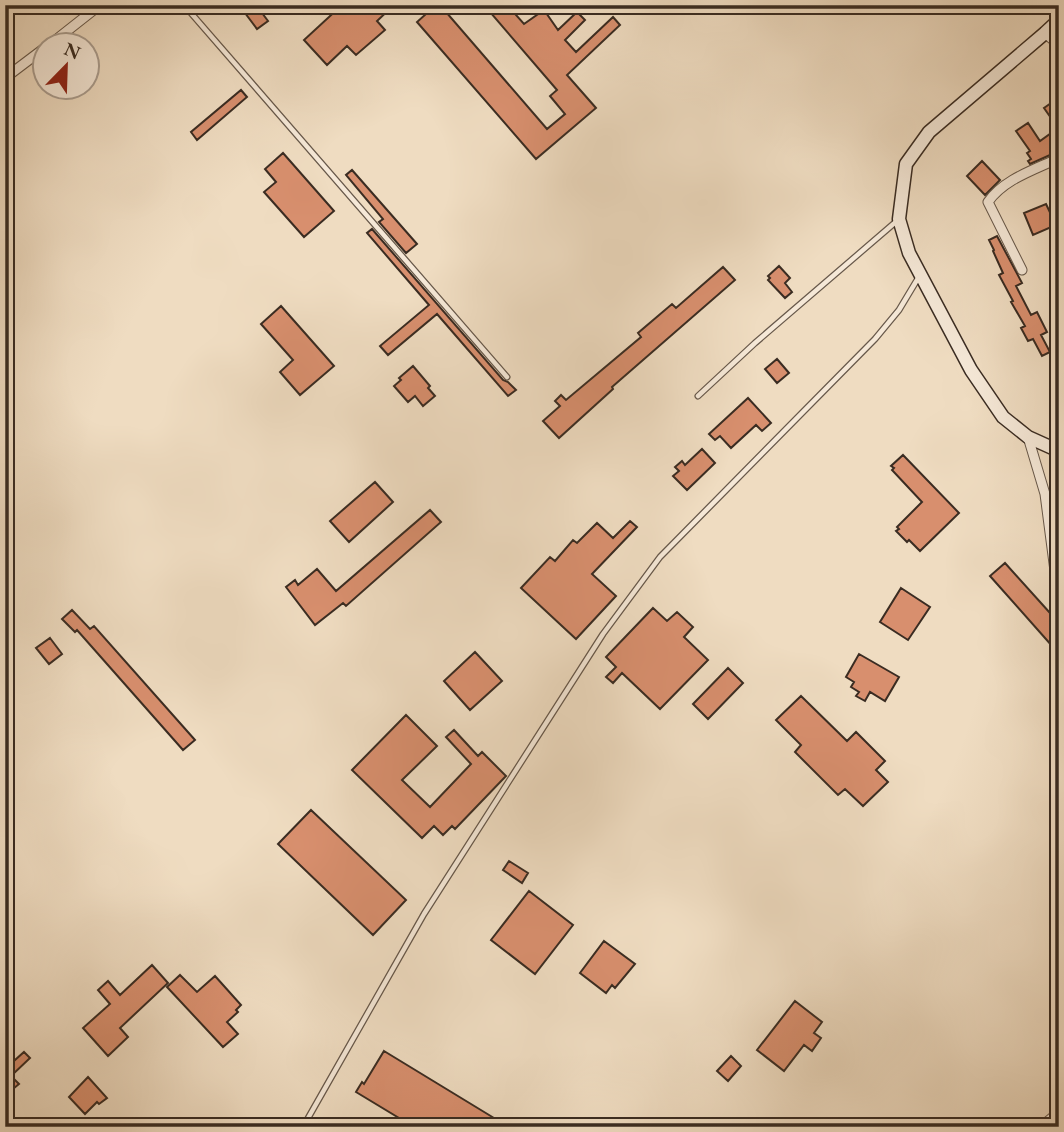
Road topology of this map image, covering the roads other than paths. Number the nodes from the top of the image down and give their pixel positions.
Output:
1 (100, 5) edge
2 (184, 5) edge
3 (1059, 20) edge
4 (65, 32) edge
5 (1045, 33) junction
6 (1059, 45) edge
7 (32, 57) edge
8 (5, 78) edge
9 (1059, 158) edge
10 (899, 219) junction
11 (1022, 270) dead end
12 (920, 275) junction
13 (507, 377) dead end
14 (698, 396) dead end
15 (1028, 437) junction
16 (1059, 451) edge
17 (1059, 590) edge
18 (1059, 1112) edge
19 (303, 1127) edge
20 (1041, 1127) edge

1 - 4 street
2 - 13 lane
3 - 5 street
5 - 6 street
5 - 10 street
7 - 8 street
9 - 11 street
10 - 12 street
10 - 14 lane
12 - 15 street
12 - 19 lane
15 - 16 street
15 - 17 street
18 - 20 street

